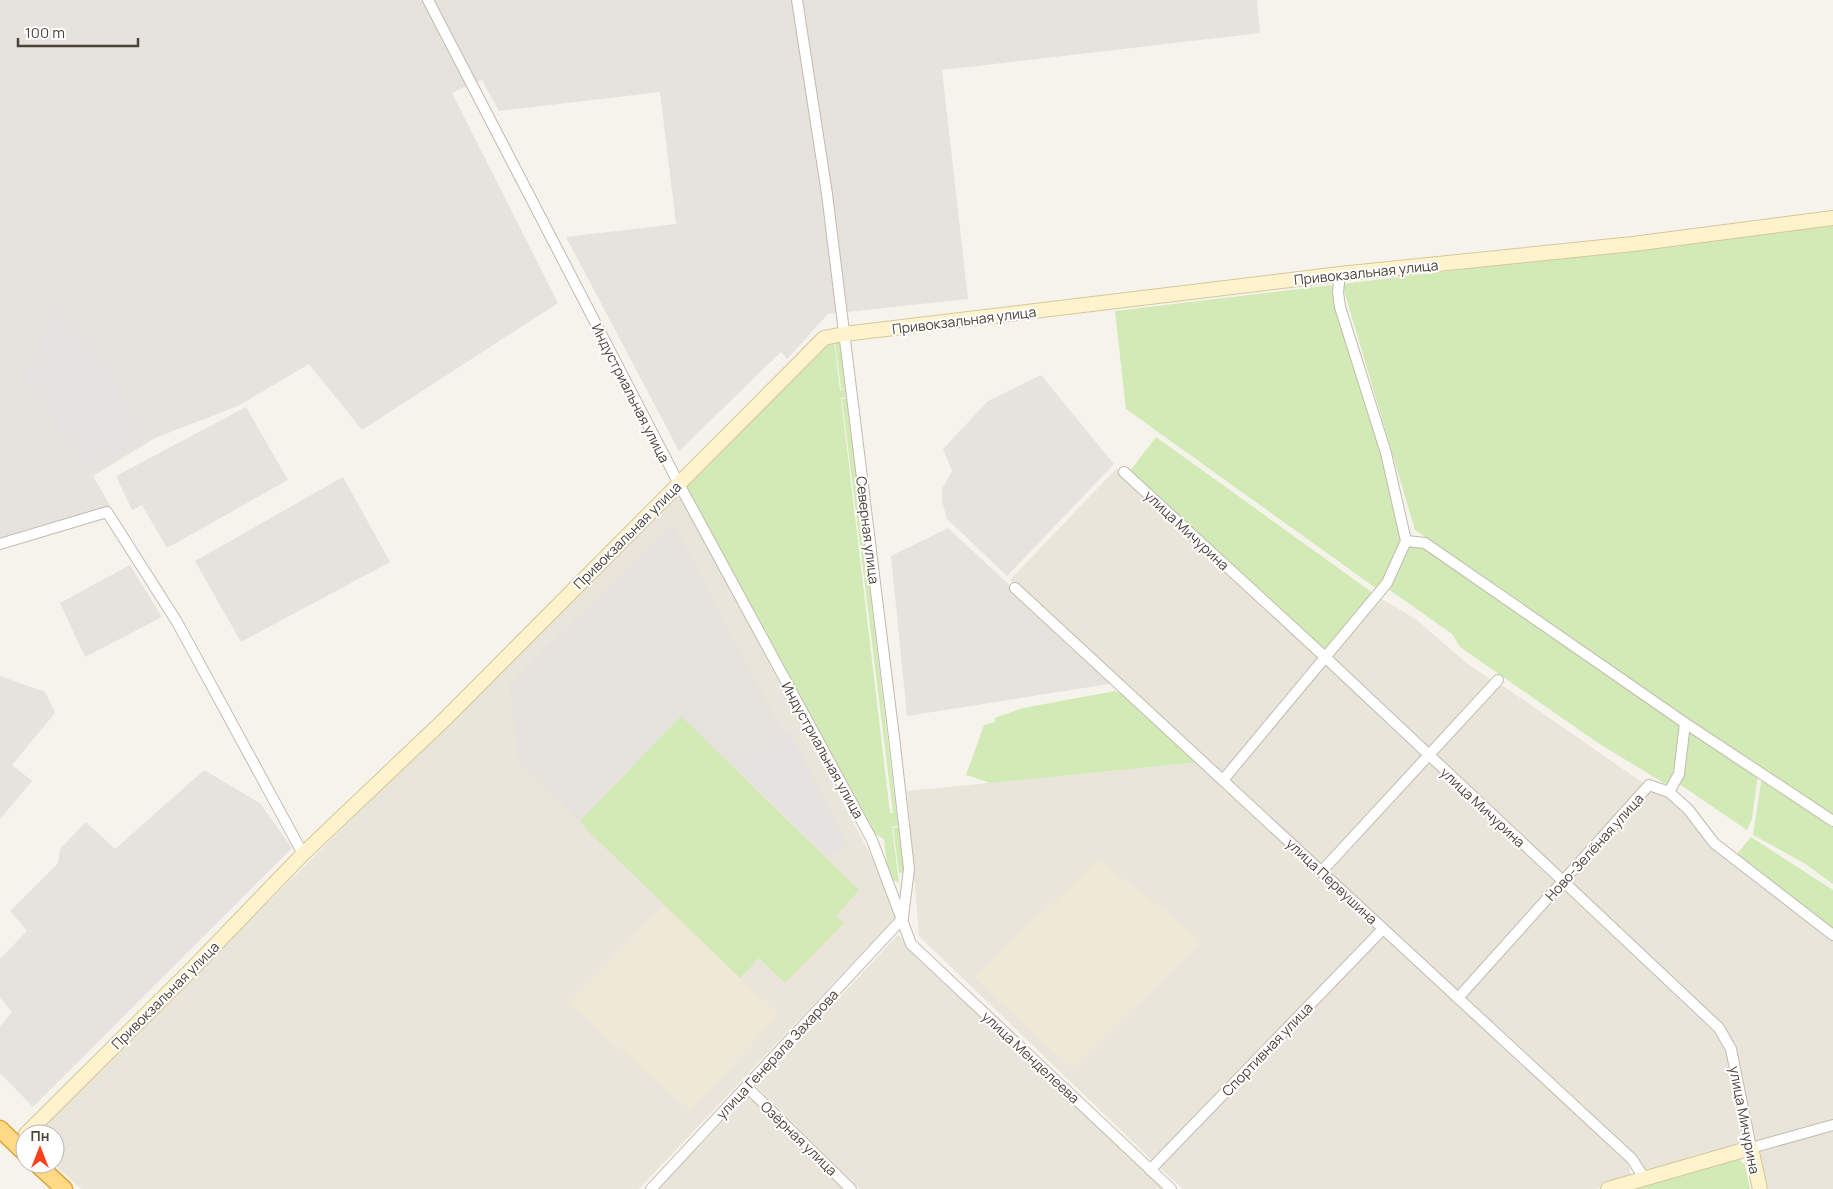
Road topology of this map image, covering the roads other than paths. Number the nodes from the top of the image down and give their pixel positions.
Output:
1 (428, 0) edge
2 (796, 0) edge
3 (1833, 218) edge
4 (1340, 274) junction
5 (844, 334) junction
6 (1124, 472) dead end
7 (678, 484) junction
8 (1406, 541) junction
9 (0, 544) edge
10 (1015, 588) dead end
11 (1324, 656) junction
12 (1498, 680) dead end
13 (1685, 723) junction
14 (1428, 756) junction
15 (1223, 780) junction
16 (1669, 792) junction
17 (1833, 821) edge
18 (302, 854) junction
19 (1322, 872) junction
20 (1563, 881) junction
21 (903, 918) junction
22 (1383, 929) junction
23 (1833, 935) edge
24 (1458, 998) junction
25 (746, 1087) junction
26 (40, 1124) edge
27 (1833, 1125) edge
28 (0, 1129) edge
29 (15, 1137) edge
30 (1751, 1148) junction
31 (1150, 1170) junction
32 (48, 1174) edge
33 (1644, 1178) junction
34 (64, 1189) edge
35 (651, 1189) edge
36 (852, 1189) edge
37 (1170, 1189) edge
38 (1608, 1189) edge
39 (1760, 1189) edge

1 - 7 street, Индустриальная улица
2 - 5 street, Северная улица
3 - 4 main road, Привокзальная улица
4 - 5 main road, Привокзальная улица
4 - 8 street
5 - 7 main road, Привокзальная улица
5 - 21 street, Северная улица
6 - 11 street, улица Мичурина
7 - 18 main road, Привокзальная улица
7 - 21 street, Индустриальная улица
8 - 11 street
8 - 13 street
9 - 18 street
10 - 15 street, улица Первушина
11 - 14 street, улица Мичурина
11 - 15 street
12 - 14 street
13 - 16 street
13 - 17 street
14 - 19 street
14 - 20 street, улица Мичурина
15 - 19 street, улица Первушина
16 - 20 street, Ново-Зелёная улица
16 - 23 street
18 - 26 main road, Привокзальная улица
19 - 22 street, улица Первушина
20 - 24 street, Ново-Зелёная улица
20 - 30 street, улица Мичурина
21 - 25 street, улица Генерала Захарова
21 - 31 street, улица Менделеева
22 - 24 street, улица Первушина
22 - 31 street, Спортивная улица
24 - 33 street, улица Первушина
25 - 35 street, улица Генерала Захарова
25 - 36 street, Озёрная улица
27 - 30 street
28 - 29 highway
30 - 33 main road
30 - 39 main road, улица Мичурина
31 - 37 street, улица Менделеева
32 - 34 highway
33 - 38 main road

